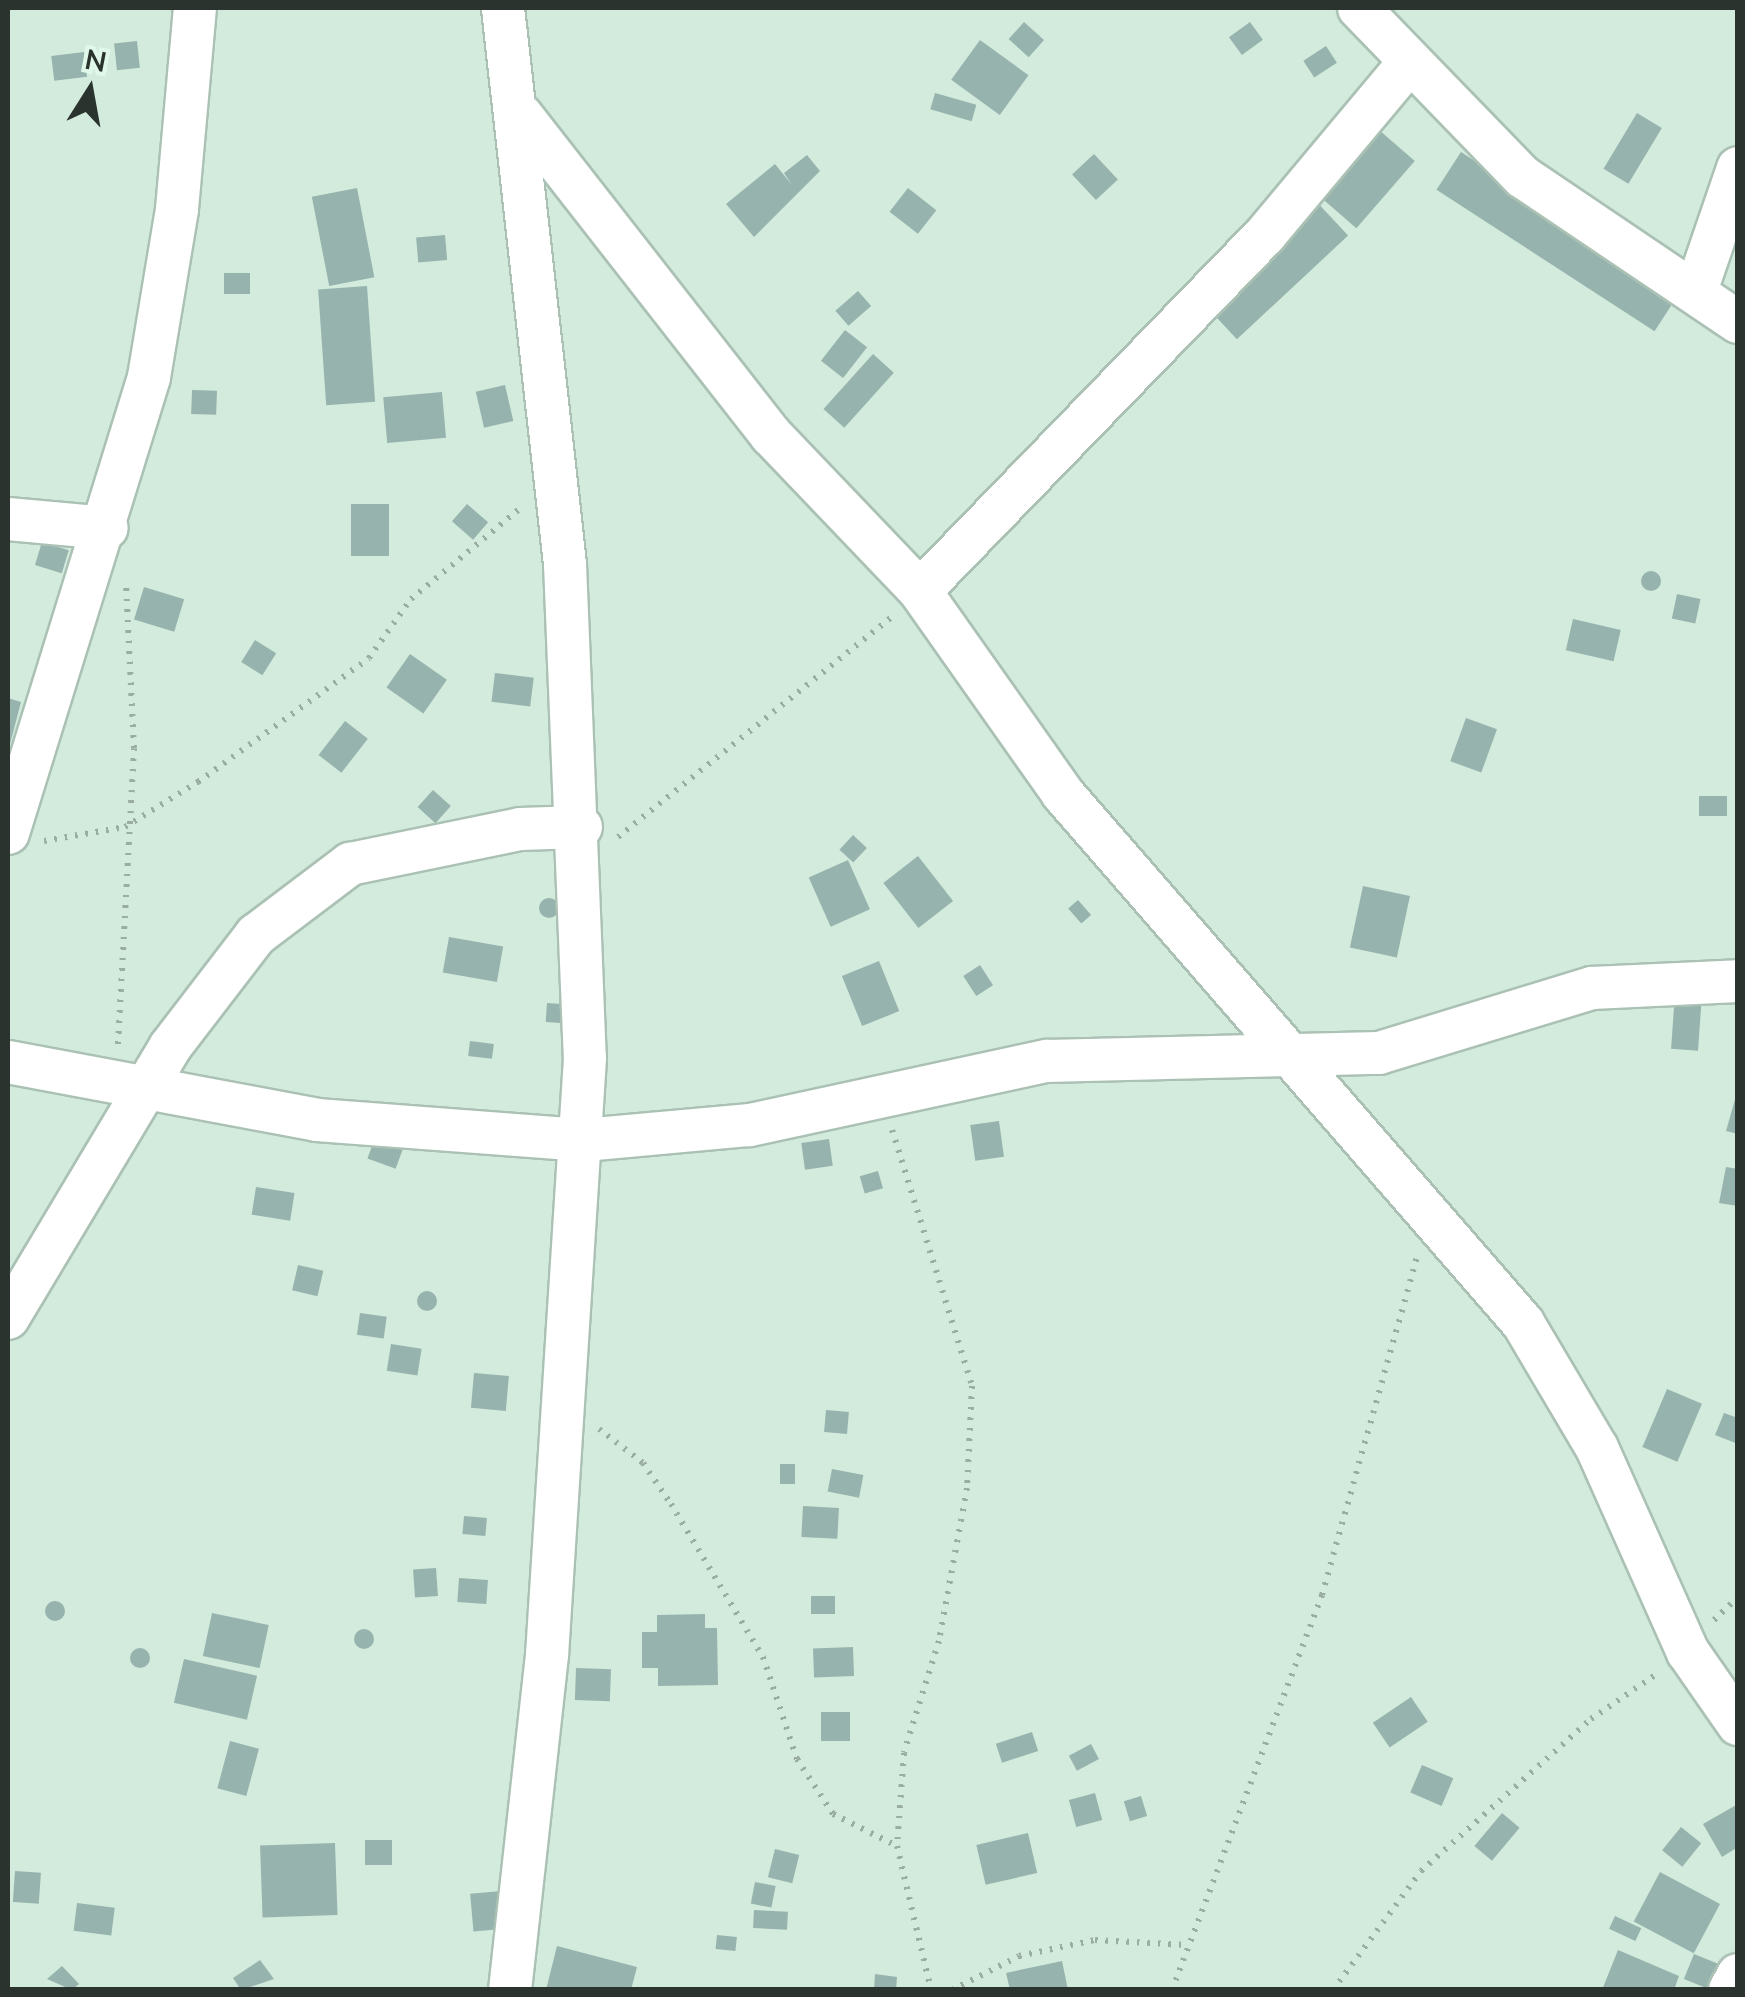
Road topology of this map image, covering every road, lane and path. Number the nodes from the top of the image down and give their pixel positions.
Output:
1 (195, 8) edge
2 (503, 8) edge
3 (1359, 8) edge
4 (1409, 63) junction
5 (521, 115) junction
6 (1738, 168) edge
7 (1696, 291) junction
8 (1738, 322) edge
9 (556, 492) junction
10 (8, 519) edge
11 (107, 528) junction
12 (920, 591) junction
13 (124, 827) junction
14 (15, 838) edge
15 (582, 846) junction
16 (1738, 980) edge
17 (1302, 1059) junction
18 (8, 1062) edge
19 (127, 1088) junction
20 (882, 1099) junction
21 (584, 1140) junction
22 (1436, 1215) junction
23 (8, 1318) edge
24 (564, 1402) junction
25 (1738, 1597) edge
26 (1688, 1652) junction
27 (1738, 1724) edge
28 (898, 1846) junction
29 (1187, 1945) junction
30 (1738, 1975) edge
31 (510, 1990) edge
32 (931, 1990) edge
33 (952, 1990) edge
34 (1172, 1990) edge
35 (1334, 1990) edge
36 (1730, 1990) edge

1 - 11 street
2 - 5 street
3 - 4 street
4 - 7 street
4 - 12 street
5 - 9 street
5 - 12 street
6 - 7 street
7 - 8 street
9 - 13 path
9 - 15 street
10 - 11 street
11 - 13 path
11 - 14 street
12 - 15 path
12 - 17 street
13 - 14 path
13 - 19 path
15 - 19 street
15 - 21 street
16 - 17 street
17 - 20 street
17 - 22 street
18 - 19 street
19 - 21 street
19 - 23 street
20 - 21 street
20 - 28 path
21 - 24 street
22 - 26 street
22 - 29 path
24 - 28 path
24 - 31 street
25 - 26 path
26 - 27 street
26 - 35 path
28 - 32 path
29 - 33 path
29 - 34 path
30 - 36 street

